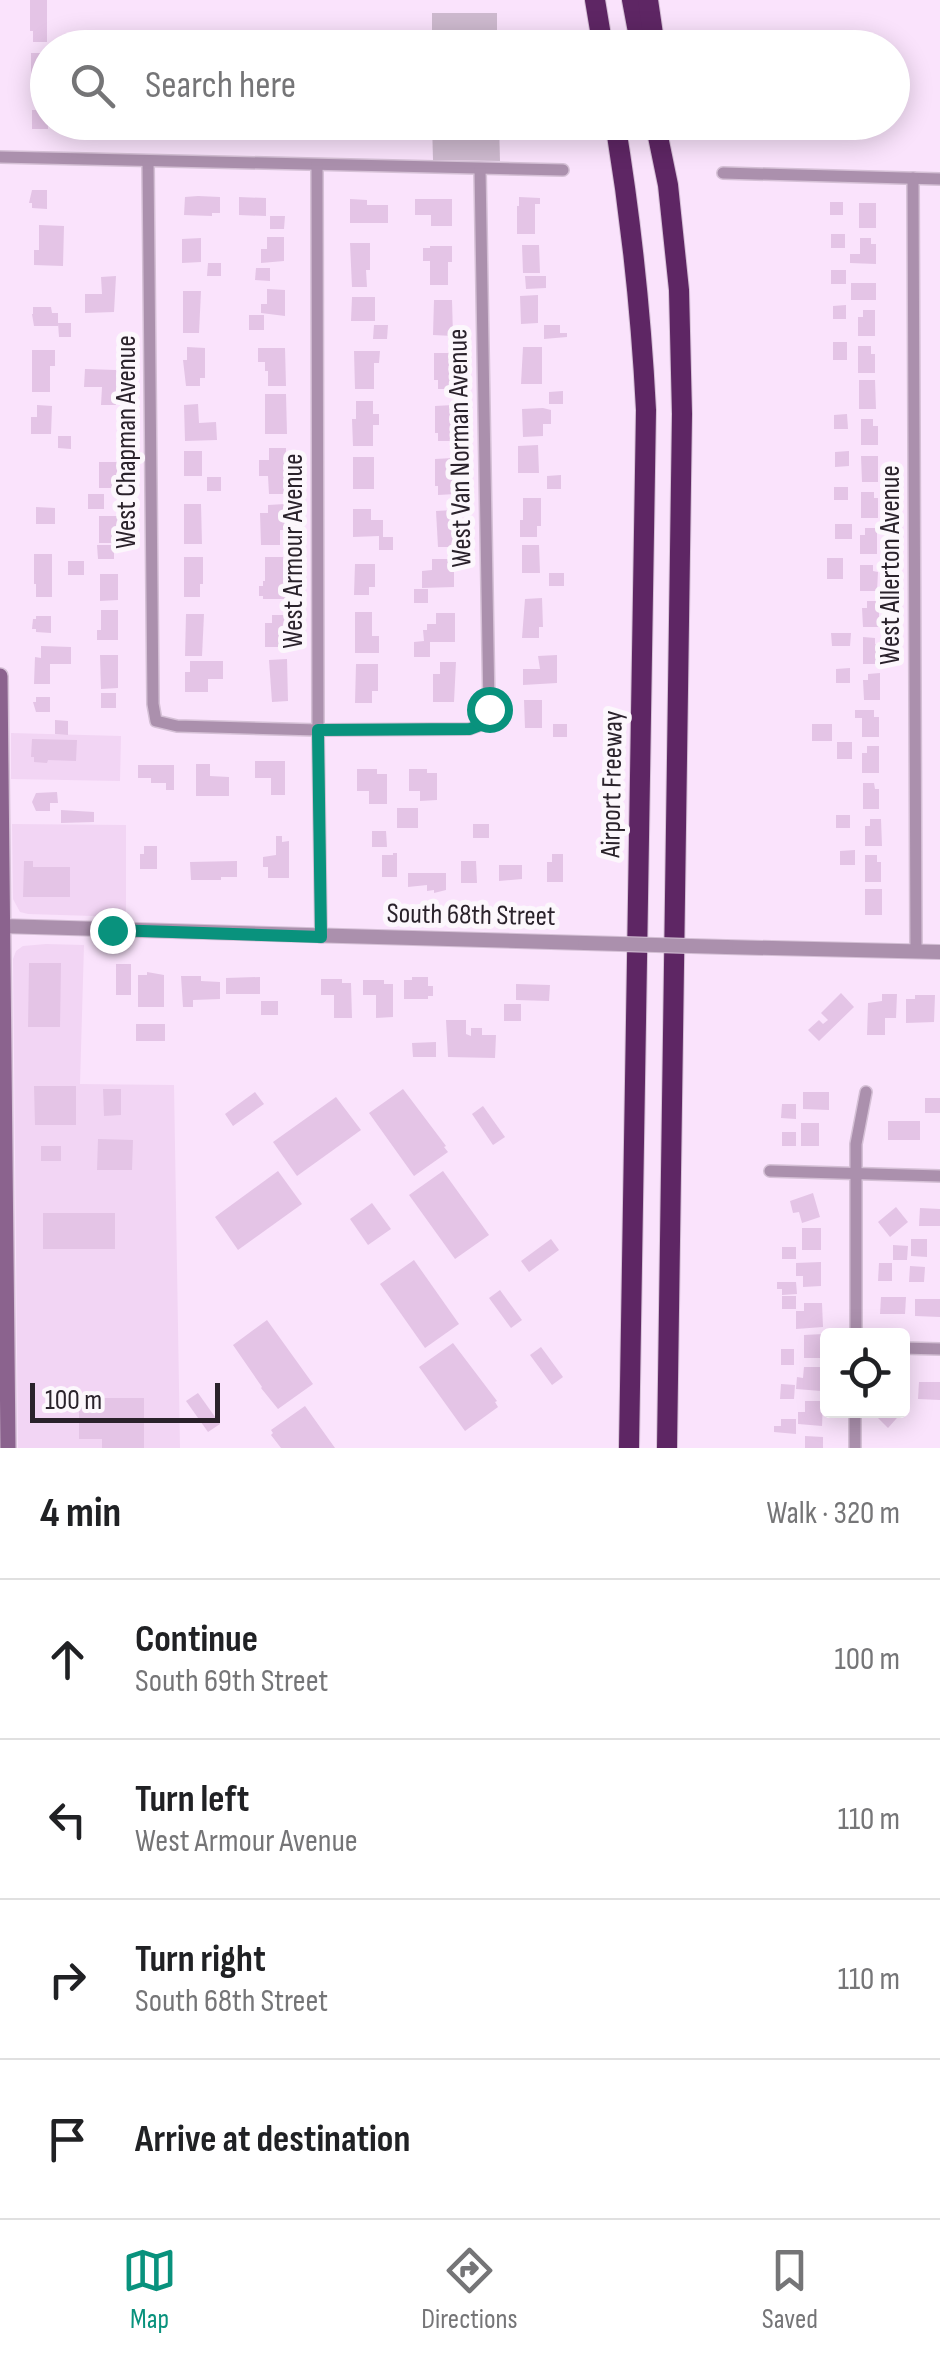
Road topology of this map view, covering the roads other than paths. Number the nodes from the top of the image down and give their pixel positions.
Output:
1 (584, 0) edge
2 (594, 0) edge
3 (632, 0) edge
4 (648, 0) edge
5 (596, 30) edge
6 (600, 30) edge
7 (638, 30) edge
8 (652, 30) edge
9 (618, 140) edge
10 (659, 140) edge
11 (0, 158) edge
12 (148, 162) junction
13 (316, 165) junction
14 (480, 169) junction
15 (563, 170) dead end
16 (723, 174) dead end
17 (913, 178) junction
18 (940, 179) edge
19 (0, 676) edge
20 (318, 730) junction
21 (2, 926) edge
22 (321, 937) junction
23 (916, 951) junction
24 (940, 952) edge
25 (866, 1092) dead end
26 (770, 1171) dead end
27 (855, 1174) junction
28 (940, 1176) edge
29 (856, 1328) edge
30 (910, 1348) edge
31 (940, 1349) edge
32 (855, 1418) edge
33 (8, 1448) edge
34 (629, 1448) edge
35 (666, 1448) edge
36 (855, 1448) edge

1 - 5 highway
2 - 6 highway
3 - 7 highway
4 - 8 highway
9 - 34 highway, Airport Freeway
10 - 35 highway
11 - 12 street
12 - 13 street
12 - 20 street, West Chapman Avenue
13 - 14 street
13 - 20 street, West Armour Avenue
14 - 15 street
14 - 20 street, West Van Norman Avenue
16 - 17 street
17 - 18 street
17 - 23 street, West Allerton Avenue
19 - 21 main road
20 - 22 street, West Armour Avenue
21 - 22 street, South 68th Street
21 - 33 main road
22 - 23 street, South 68th Street, bridge
23 - 24 street, South 68th Street
25 - 27 street
26 - 27 street
27 - 28 street
27 - 29 street
30 - 31 street
32 - 36 street

